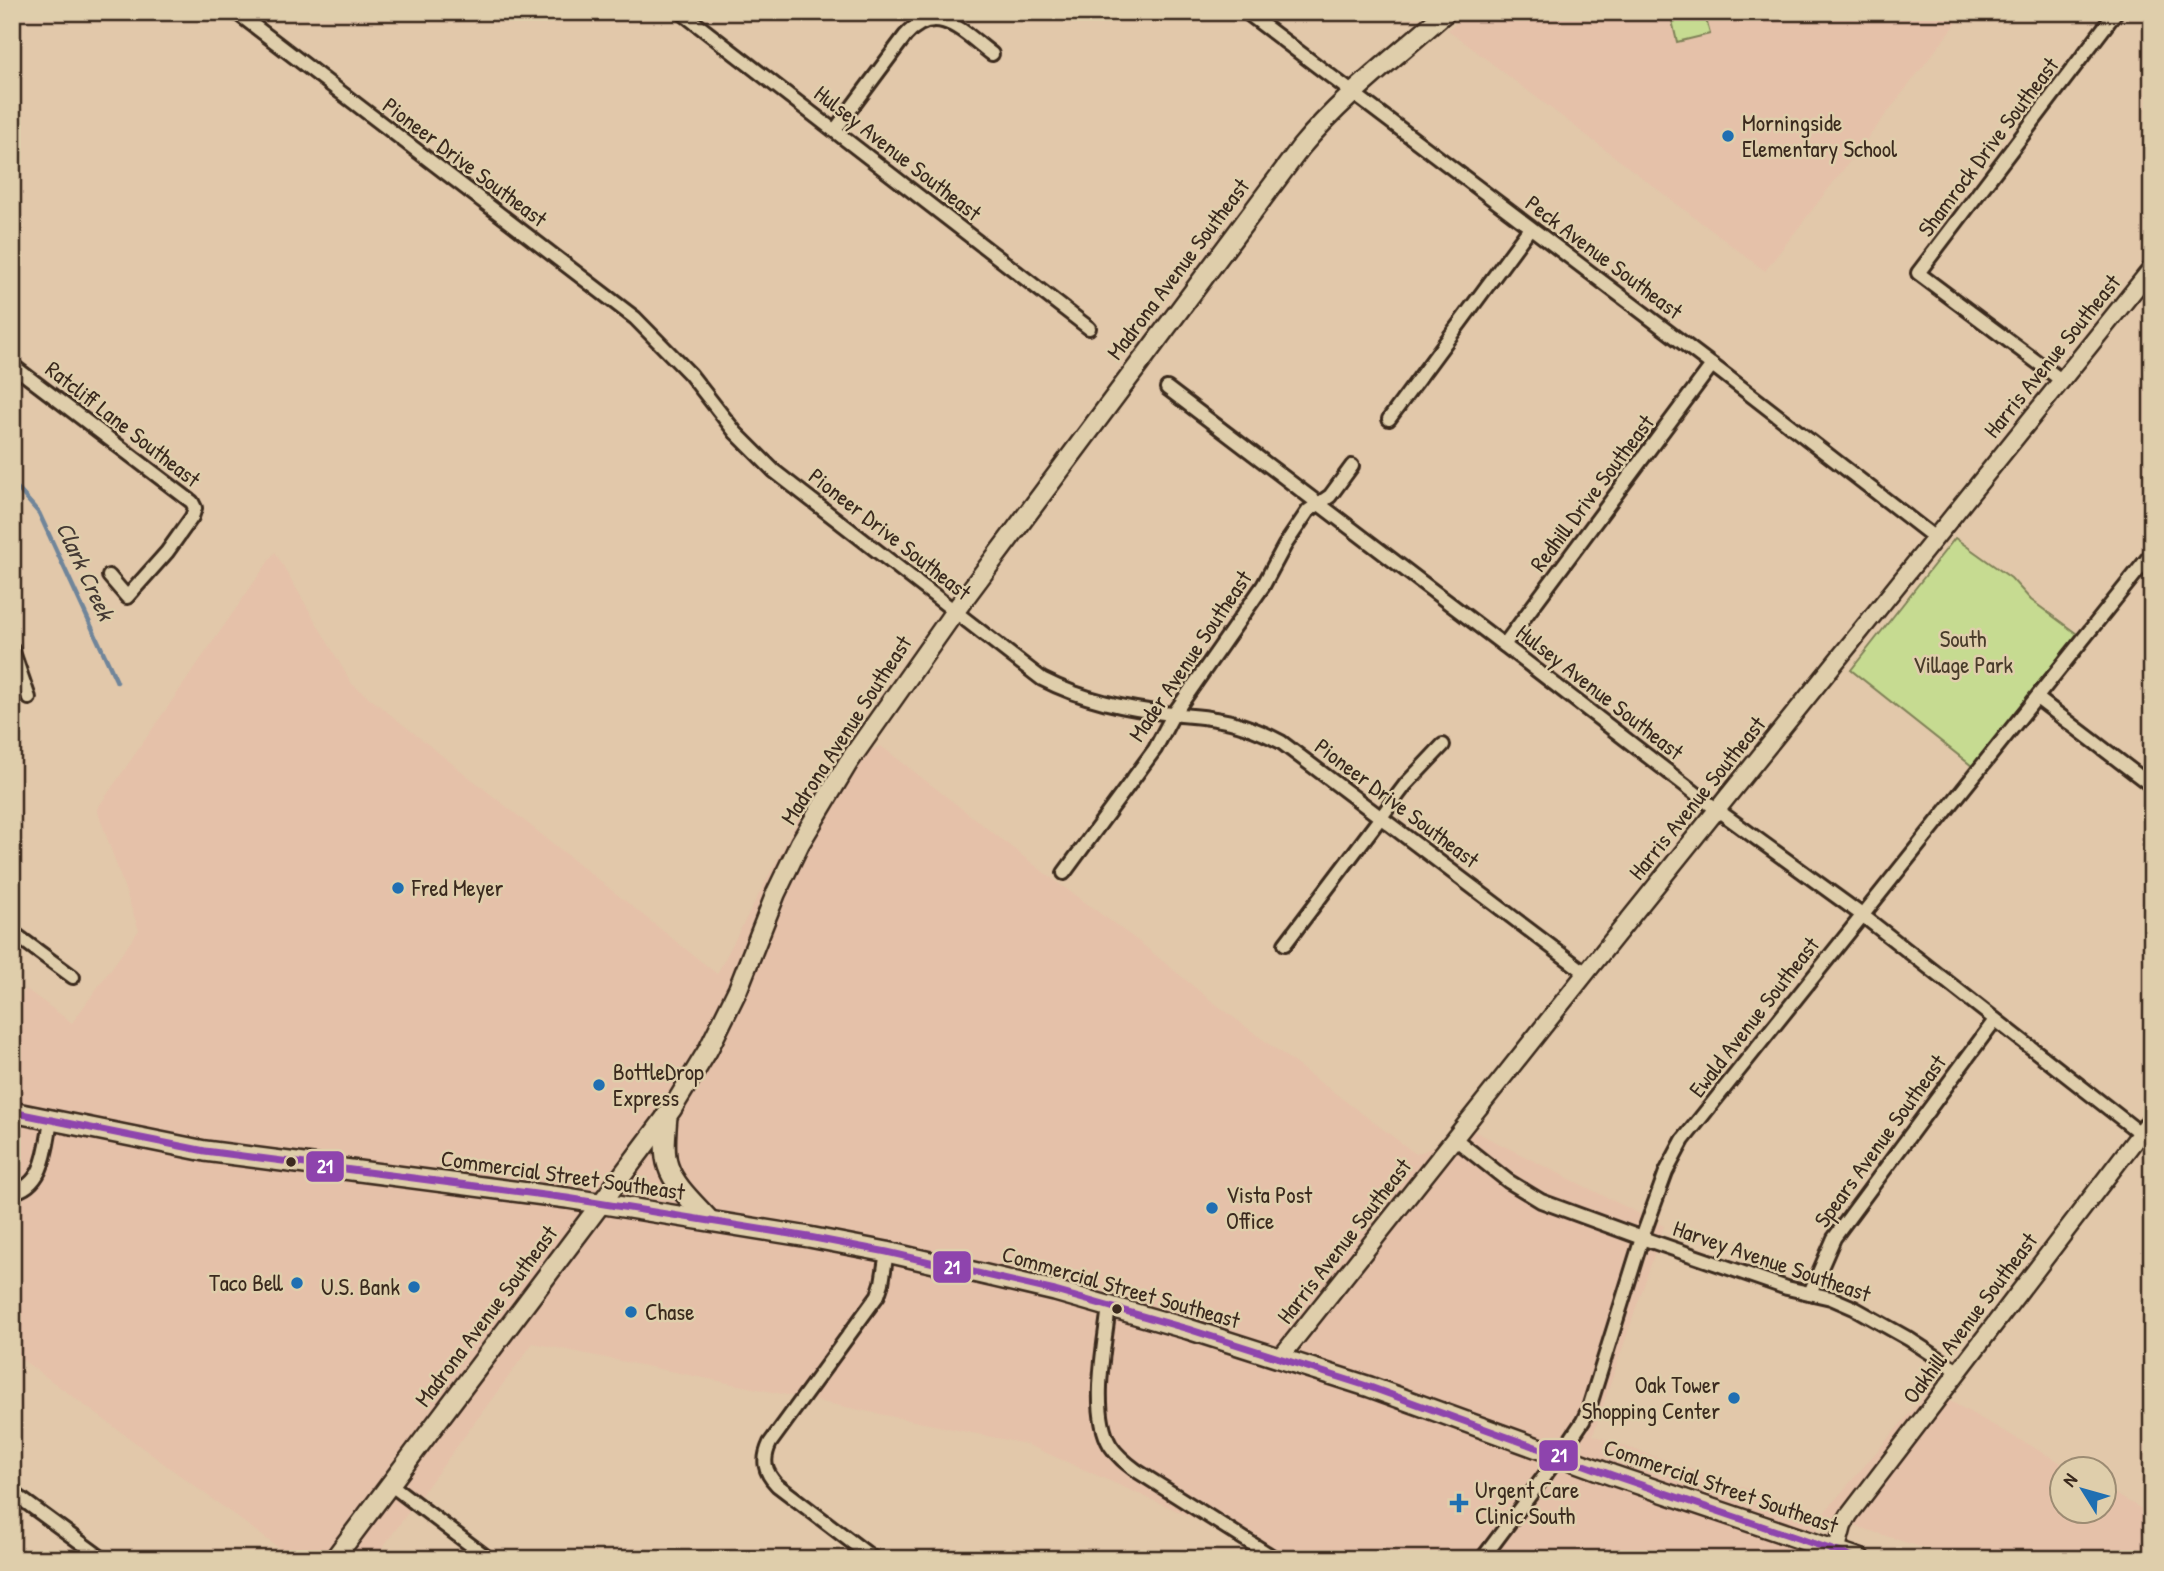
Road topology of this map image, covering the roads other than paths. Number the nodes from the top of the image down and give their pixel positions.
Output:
1 (236, 12) edge
2 (681, 12) edge
3 (1246, 12) edge
4 (1446, 12) edge
5 (2116, 12) edge
6 (992, 54) dead end
7 (1352, 93) junction
8 (835, 130) junction
9 (1530, 228) junction
10 (2152, 268) edge
11 (1089, 328) dead end
12 (12, 365) edge
13 (1712, 365) junction
14 (2061, 380) junction
15 (1167, 388) dead end
16 (1389, 419) dead end
17 (1352, 466) dead end
18 (1317, 503) junction
19 (1935, 538) junction
20 (2152, 553) edge
21 (109, 576) dead end
22 (955, 611) junction
23 (1504, 645) junction
24 (12, 649) edge
25 (29, 698) dead end
26 (2037, 698) junction
27 (1173, 715) junction
28 (1443, 745) dead end
29 (2152, 786) edge
30 (1716, 809) junction
31 (1381, 816) junction
32 (1064, 873) dead end
33 (1862, 915) junction
34 (12, 933) edge
35 (1285, 944) dead end
36 (1586, 973) junction
37 (73, 977) dead end
38 (1995, 1020) junction
39 (12, 1112) edge
40 (667, 1115) junction
41 (2152, 1118) edge
42 (51, 1121) junction
43 (2140, 1133) junction
44 (1454, 1138) junction
45 (12, 1192) edge
46 (602, 1204) junction
47 (709, 1220) junction
48 (1642, 1238) junction
49 (887, 1252) junction
50 (1810, 1293) junction
51 (1109, 1306) junction
52 (1280, 1358) junction
53 (1958, 1371) junction
54 (1560, 1455) junction
55 (390, 1484) junction
56 (12, 1492) edge
57 (1836, 1552) junction
58 (103, 1559) edge
59 (334, 1559) edge
60 (489, 1559) edge
61 (874, 1559) edge
62 (1276, 1559) edge
63 (1482, 1559) edge
64 (1860, 1559) edge

1 - 22 street, Pioneer Drive Southeast
2 - 8 street, Hulsey Avenue Southeast
3 - 7 street, Peck Avenue Southeast
4 - 7 main road, Madrona Avenue Southeast
5 - 14 street, Shamrock Drive Southeast
6 - 8 street
7 - 9 street, Peck Avenue Southeast
7 - 22 main road, Madrona Avenue Southeast
8 - 11 street, Hulsey Avenue Southeast
9 - 13 street, Peck Avenue Southeast
9 - 16 street
10 - 14 street, Harris Avenue Southeast
12 - 21 street, Ratcliff Lane Southeast
13 - 19 street, Peck Avenue Southeast
13 - 23 street, Redhill Drive Southeast
14 - 19 street, Harris Avenue Southeast
15 - 18 street, Hulsey Avenue Southeast
17 - 18 street, Mader Avenue Southeast
18 - 23 street, Hulsey Avenue Southeast
18 - 27 street, Mader Avenue Southeast
19 - 30 street, Harris Avenue Southeast
20 - 26 street, Ewald Avenue Southeast
22 - 27 street, Pioneer Drive Southeast
22 - 40 main road, Madrona Avenue Southeast
23 - 30 street, Hulsey Avenue Southeast
24 - 25 street
26 - 29 street
26 - 33 street, Ewald Avenue Southeast
27 - 31 street, Pioneer Drive Southeast
27 - 32 street, Mader Avenue Southeast
28 - 31 street
30 - 33 street, Hulsey Avenue Southeast
30 - 36 street, Harris Avenue Southeast
31 - 35 street
31 - 36 street, Pioneer Drive Southeast
33 - 38 street, Hulsey Avenue Southeast
33 - 48 street, Ewald Avenue Southeast
34 - 37 street
36 - 44 street, Harris Avenue Southeast
38 - 43 street, Hulsey Avenue Southeast
38 - 50 street, Spears Avenue Southeast
39 - 42 main road, Commercial Street Southeast
40 - 46 main road, Madrona Avenue Southeast
40 - 47 main road
41 - 43 street, Oakhill Avenue Southeast
42 - 45 street
42 - 46 main road, Commercial Street Southeast
43 - 53 street, Oakhill Avenue Southeast
44 - 48 street, Harvey Avenue Southeast
44 - 52 street, Harris Avenue Southeast
46 - 47 main road, Commercial Street Southeast
46 - 55 main road, Madrona Avenue Southeast
47 - 49 main road, Commercial Street Southeast
48 - 50 street, Harvey Avenue Southeast
48 - 54 street, Ewald Avenue Southeast
49 - 51 main road, Commercial Street Southeast
49 - 61 street
50 - 53 street, Harvey Avenue Southeast
51 - 52 main road, Commercial Street Southeast
51 - 62 street
52 - 54 main road, Commercial Street Southeast
53 - 57 street, Oakhill Avenue Southeast
54 - 57 main road, Commercial Street Southeast
54 - 63 street, Ewald Avenue Southeast
55 - 59 main road, Madrona Avenue Southeast
55 - 60 street
56 - 58 street
57 - 64 main road, Commercial Street Southeast

